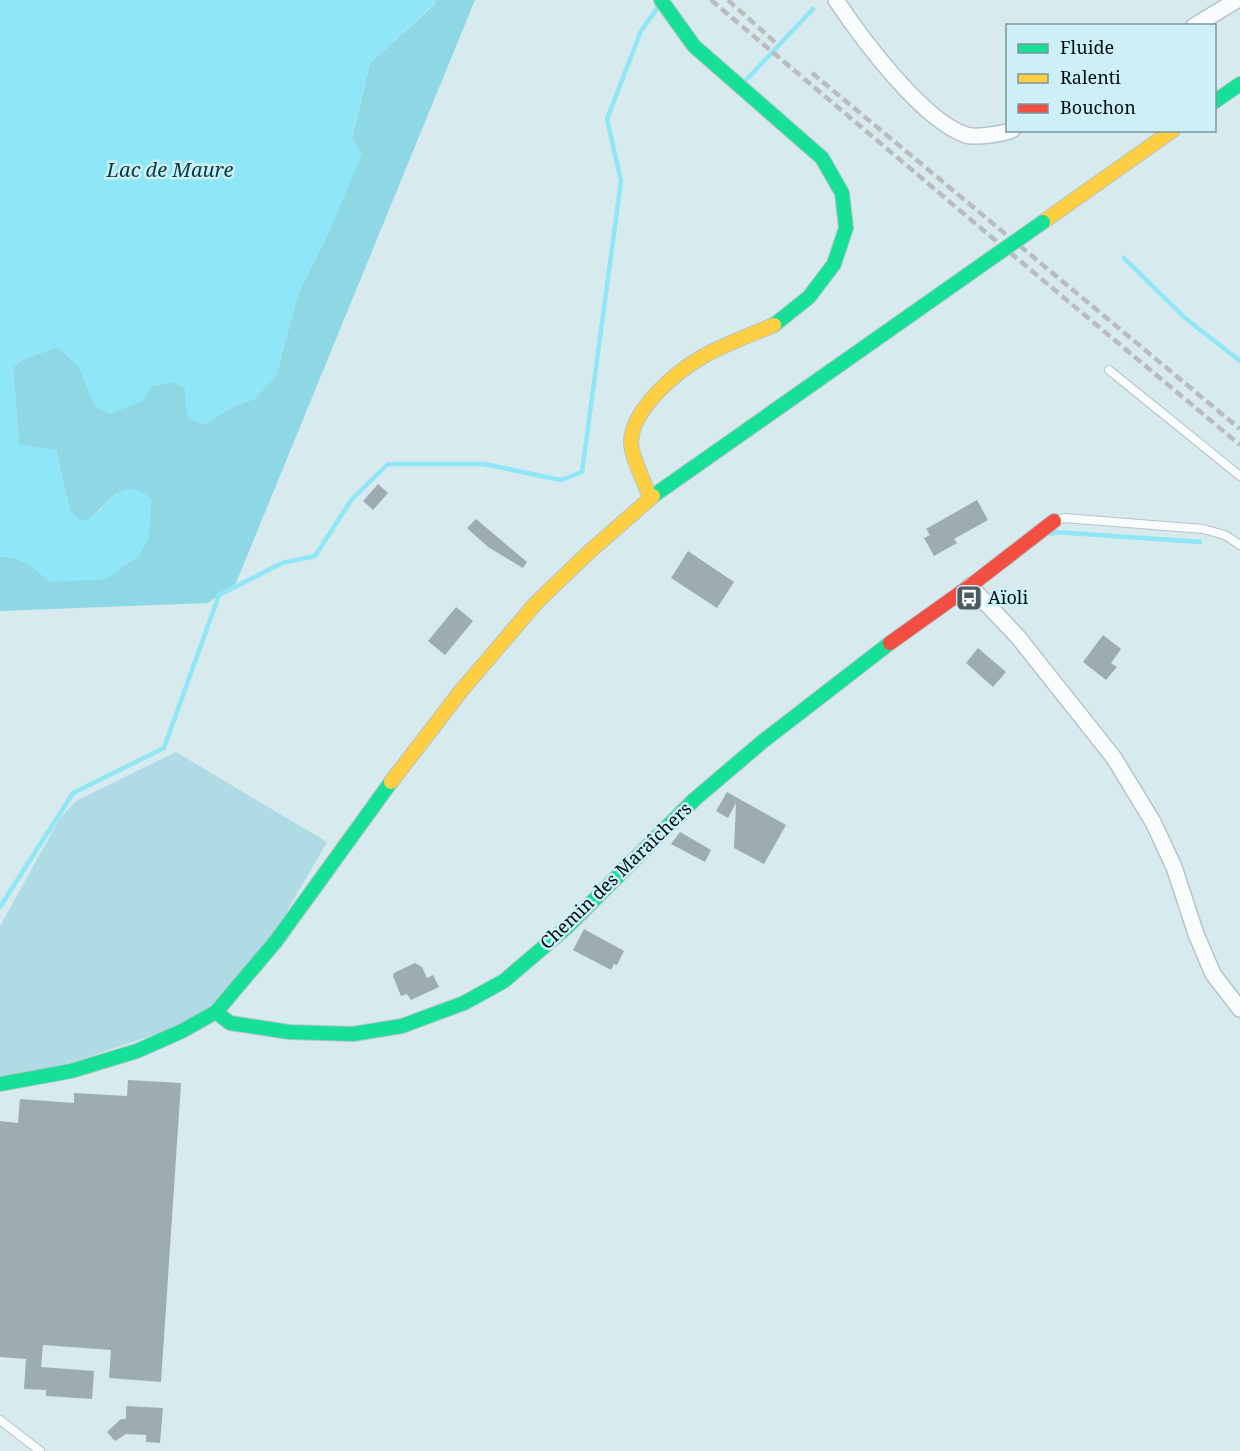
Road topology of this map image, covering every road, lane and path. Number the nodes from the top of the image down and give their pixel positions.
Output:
1 (836, 0) edge
2 (1237, 0) edge
3 (663, 3) edge
4 (1197, 24) edge
5 (1240, 84) edge
6 (1216, 101) edge
7 (1007, 132) edge
8 (1170, 132) edge
9 (1109, 370) dead end
10 (1240, 476) edge
11 (650, 498) junction
12 (1054, 521) joint
13 (1240, 545) edge
14 (970, 586) junction
15 (1240, 1009) edge
16 (216, 1012) junction
17 (0, 1084) edge
18 (0, 1420) edge
19 (40, 1451) edge

1 - 7 street
2 - 4 street
3 - 11 street
5 - 6 street
8 - 11 street, bridge
9 - 10 lane
11 - 16 street
12 - 13 lane
12 - 14 street, Chemin des Maraîchers
14 - 15 street
14 - 16 street, Chemin des Maraîchers
16 - 17 street
18 - 19 lane

